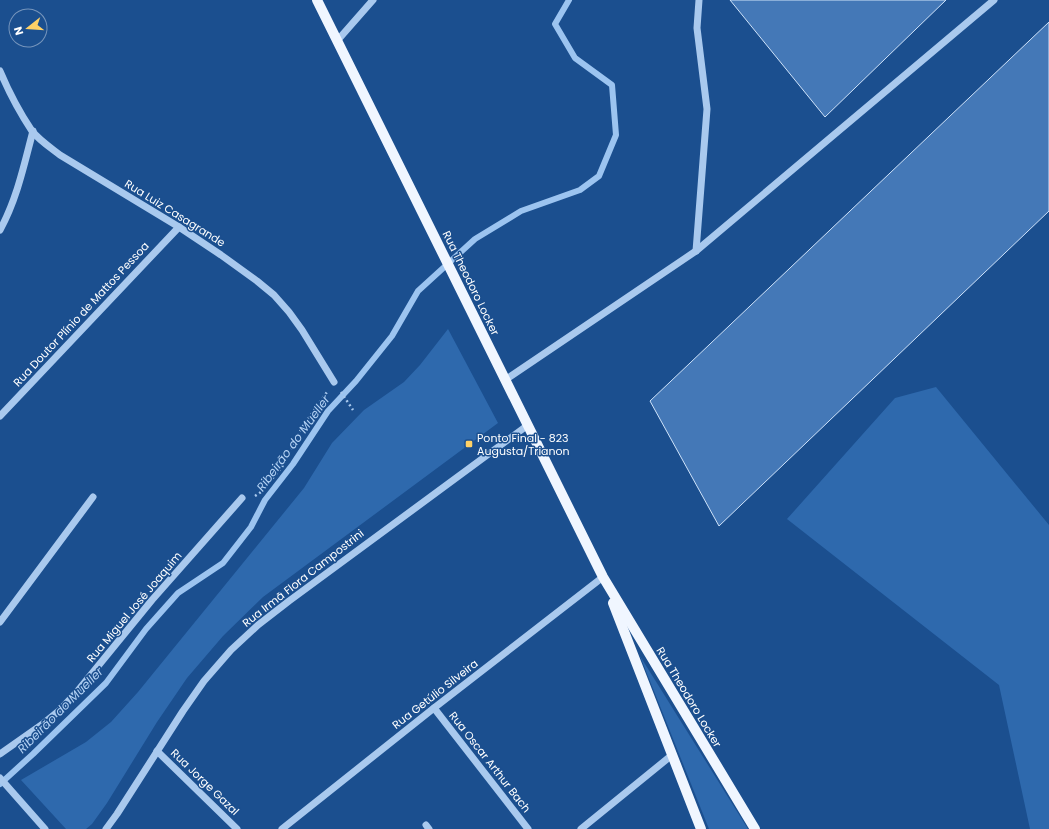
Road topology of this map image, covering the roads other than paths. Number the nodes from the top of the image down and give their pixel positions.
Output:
1 (317, 0) edge
2 (373, 0) edge
3 (699, 0) edge
4 (994, 0) edge
5 (337, 41) junction
6 (0, 71) edge
7 (33, 131) junction
8 (179, 227) junction
9 (0, 230) edge
10 (696, 251) junction
11 (505, 380) junction
12 (334, 382) road end
13 (0, 416) edge
14 (528, 425) junction
15 (93, 497) dead end
16 (242, 498) road end
17 (603, 577) junction
18 (0, 622) edge
19 (434, 708) junction
20 (158, 751) junction
21 (0, 754) edge
22 (672, 756) junction
23 (0, 778) edge
24 (45, 829) edge
25 (106, 829) edge
26 (237, 829) edge
27 (282, 829) edge
28 (528, 829) edge
29 (581, 829) edge
30 (701, 829) edge
31 (755, 829) edge

1 - 5 main road, Rua Theodoro Locker
2 - 5 street
3 - 10 street
4 - 10 street
5 - 11 main road, Rua Theodoro Locker
6 - 7 street, Rua Luiz Casagrande
7 - 8 street, Rua Luiz Casagrande
7 - 9 street
8 - 12 street, Rua Luiz Casagrande
8 - 13 street, Rua Doutor Plínio de Mattos Pessoa
10 - 11 street
11 - 14 main road, Rua Theodoro Locker
14 - 17 main road, Rua Theodoro Locker
14 - 20 street, Rua Irmã Flora Campostrini
15 - 18 street
16 - 21 street, Rua Miguel José Joaquim
17 - 19 street, Rua Getúlio Silveira
17 - 22 main road, Rua Theodoro Locker
17 - 31 main road, Rua Theodoro Locker
19 - 27 street, Rua Getúlio Silveira
19 - 28 street, Rua Oscar Arthur Bach
20 - 25 street, Rua Irmã Flora Campostrini
20 - 26 street, Rua Jorge Gazal
22 - 29 street
22 - 30 main road, Rua Theodoro Locker
23 - 24 street

